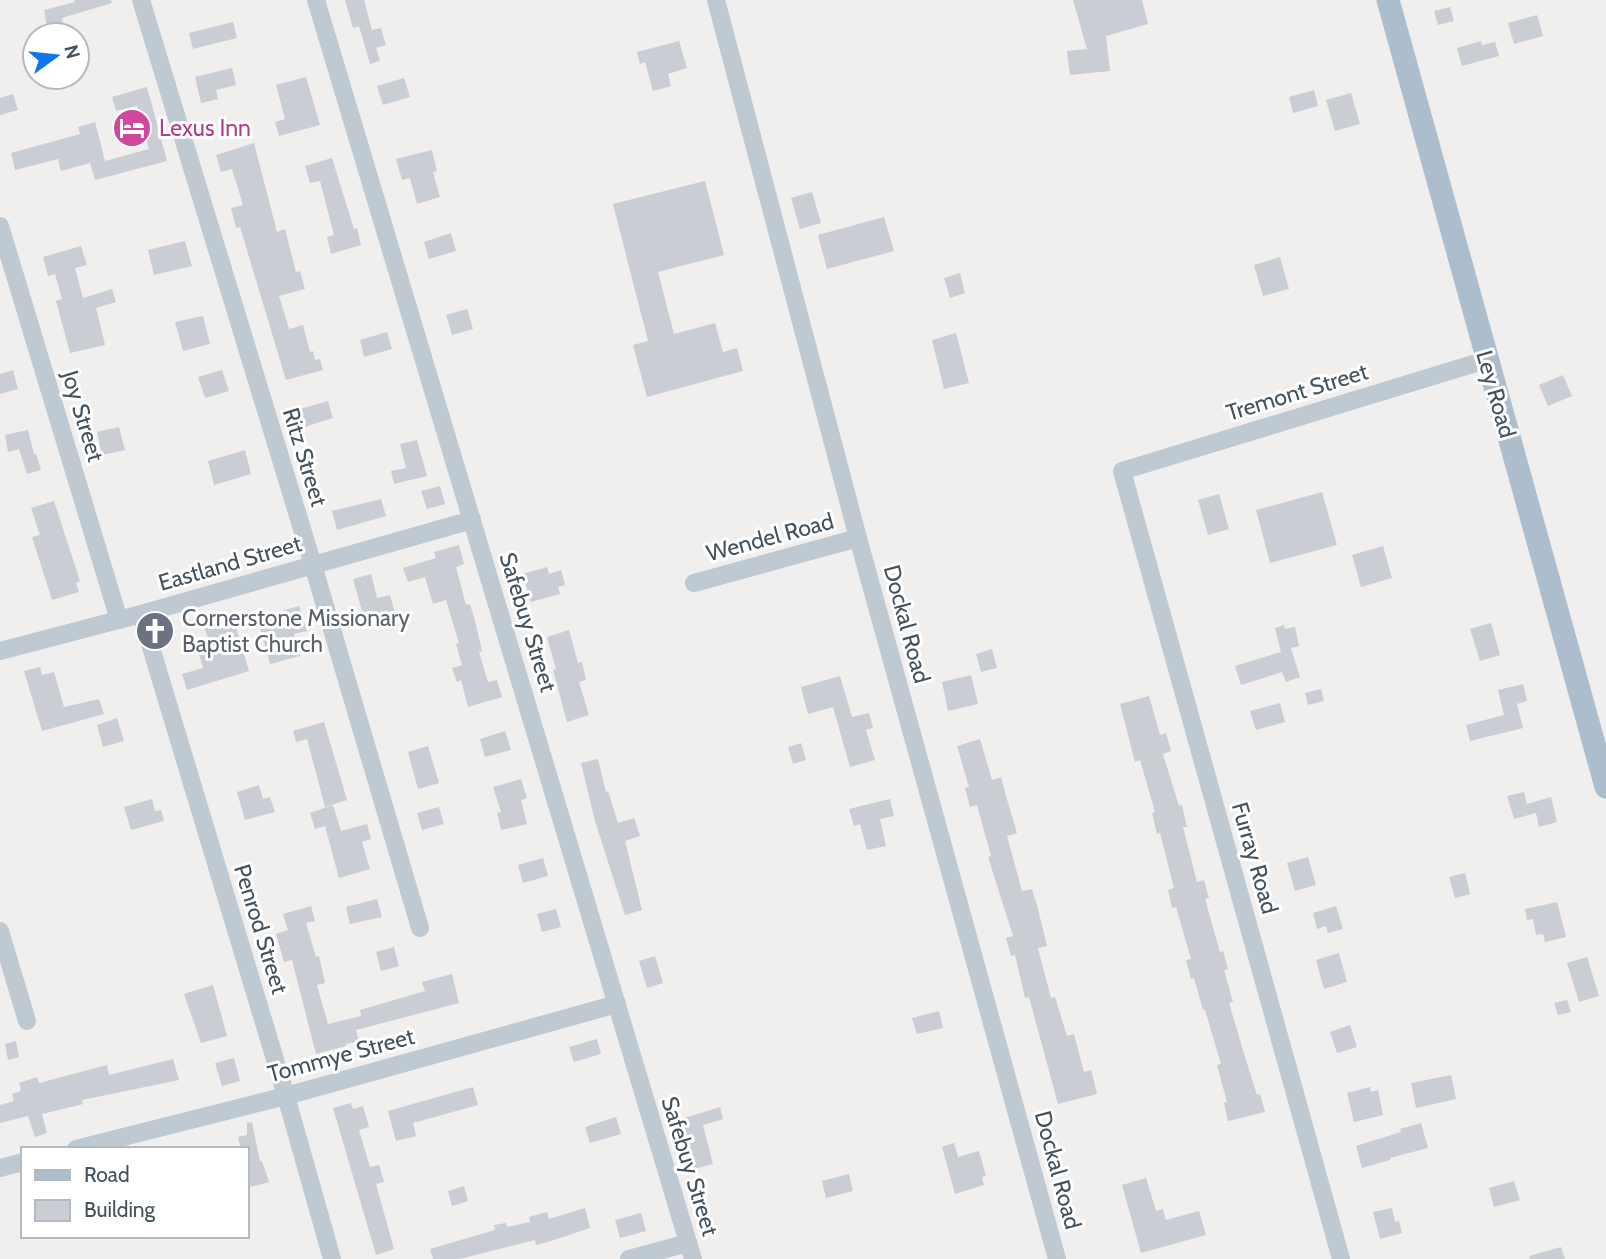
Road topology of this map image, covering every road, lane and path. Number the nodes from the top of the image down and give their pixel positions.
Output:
1 (141, 0) edge
2 (316, 0) edge
3 (716, 0) edge
4 (1388, 0) edge
5 (0, 226) edge
6 (1486, 360) junction
7 (1122, 471) joint
8 (472, 520) junction
9 (858, 538) junction
10 (313, 565) junction
11 (694, 583) dead end
12 (141, 614) junction
13 (119, 620) junction
14 (0, 651) edge
15 (1606, 787) edge
16 (420, 928) dead end
17 (0, 931) edge
18 (617, 1004) junction
19 (27, 1021) dead end
20 (286, 1096) junction
21 (84, 1147) edge
22 (21, 1163) edge
23 (0, 1168) edge
24 (691, 1251) edge
25 (332, 1259) edge
26 (629, 1259) edge
27 (1057, 1259) edge
28 (1341, 1259) edge

1 - 10 street, Ritz Street
2 - 8 street, Safebuy Street
3 - 9 street, Dockal Road
4 - 6 main road, Ley Road
5 - 13 street, Joy Street
6 - 7 street, Tremont Street
6 - 15 main road, Ley Road
7 - 28 street, Furray Road
8 - 10 street, Eastland Street
8 - 18 street, Safebuy Street
9 - 11 street, Wendel Road
9 - 27 street, Dockal Road
10 - 12 street, Eastland Street
10 - 16 street, Ritz Street
12 - 13 street, Eastland Street
12 - 20 street, Penrod Street
13 - 14 street, Eastland Street
17 - 19 street
18 - 20 street, Tommye Street
18 - 24 street, Safebuy Street
20 - 21 street, Tommye Street
20 - 25 street, Penrod Street
22 - 23 street
24 - 26 street

